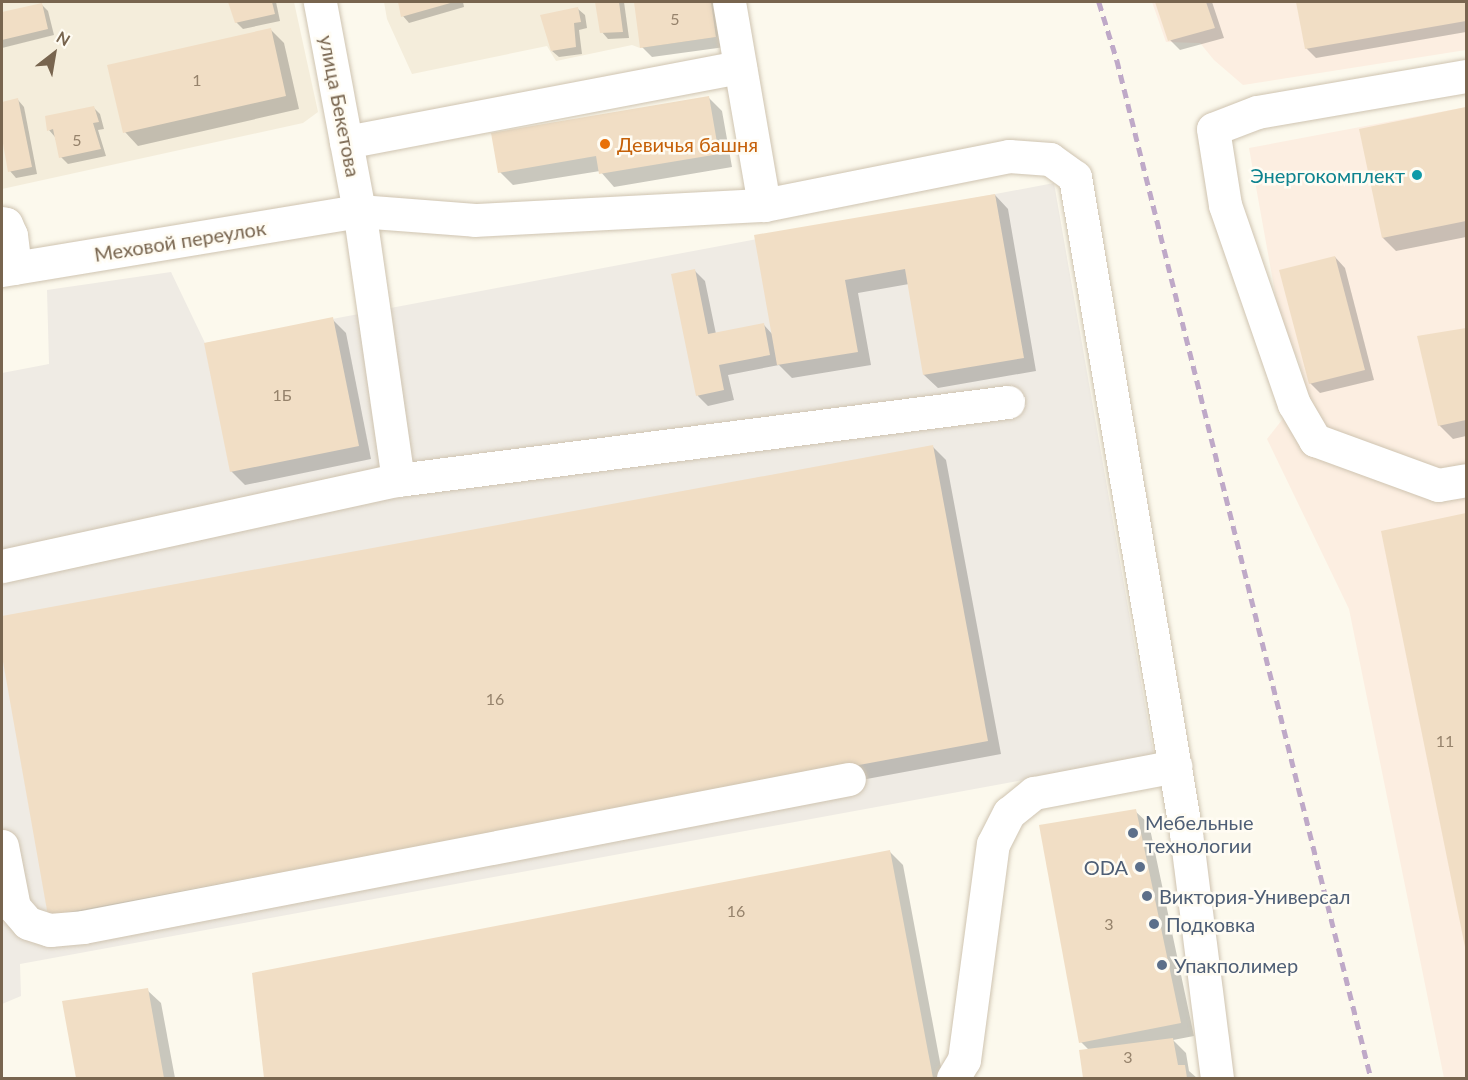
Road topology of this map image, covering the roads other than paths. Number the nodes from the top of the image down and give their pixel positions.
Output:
1 (320, 2) edge
2 (729, 2) edge
3 (740, 67) junction
4 (1467, 76) edge
5 (346, 142) junction
6 (764, 205) junction
7 (359, 211) junction
8 (2, 223) edge
9 (8, 269) edge
10 (1008, 402) dead end
11 (398, 480) junction
12 (1467, 480) edge
13 (2, 566) edge
14 (1174, 766) junction
15 (849, 779) dead end
16 (2, 846) edge
17 (954, 1078) edge
18 (1217, 1078) edge

1 - 5 street, улица Бекетова
2 - 3 street
3 - 5 street
3 - 6 street
4 - 12 street
5 - 7 street, улица Бекетова
6 - 7 street, Меховой переулок
6 - 14 street, Меховой переулок
7 - 9 street, Меховой переулок
7 - 11 street, улица Бекетова
8 - 9 street
10 - 11 street
11 - 13 street
14 - 17 street
14 - 18 street, Меховой переулок
15 - 16 street

